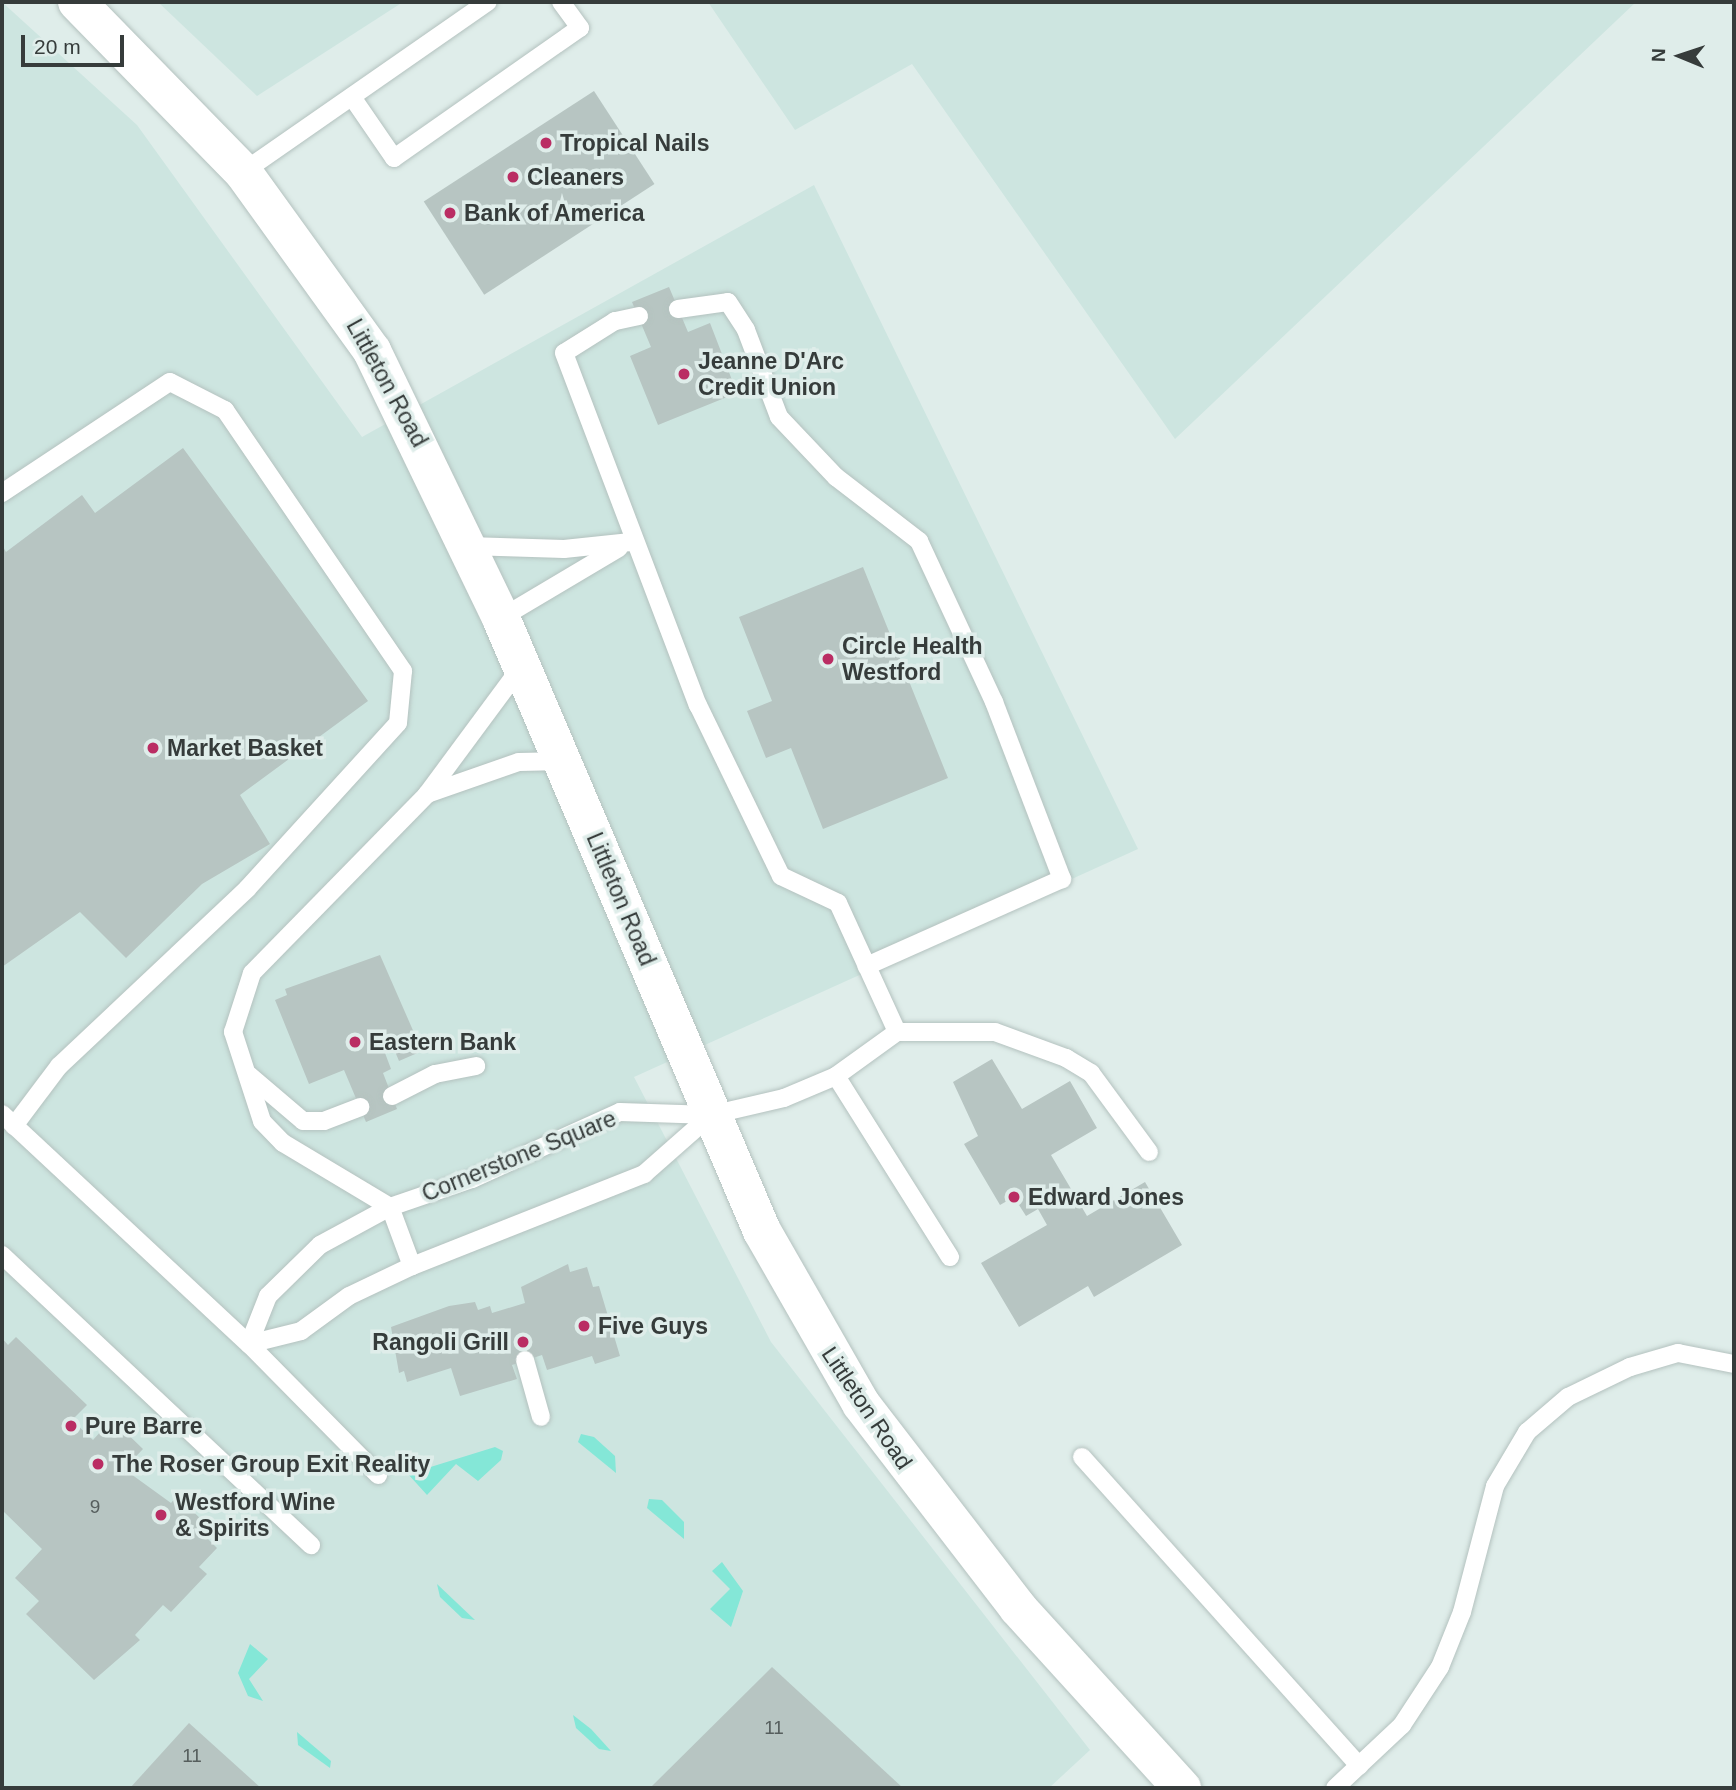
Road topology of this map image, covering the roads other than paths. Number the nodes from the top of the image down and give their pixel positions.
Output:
1 (77, 2) edge
2 (488, 2) edge
3 (561, 2) edge
4 (352, 97) junction
5 (243, 172) junction
6 (678, 309) dead end
7 (639, 316) dead end
8 (2, 493) edge
9 (631, 541) junction
10 (468, 546) junction
11 (500, 618) junction
12 (521, 667) junction
13 (564, 761) junction
14 (427, 794) junction
15 (867, 966) junction
16 (897, 1032) junction
17 (476, 1066) dead end
18 (244, 1070) junction
19 (836, 1076) junction
20 (392, 1096) dead end
21 (360, 1107) dead end
22 (711, 1115) junction
23 (8, 1120) edge
24 (1149, 1152) dead end
25 (390, 1207) junction
26 (2, 1255) edge
27 (950, 1257) dead end
28 (412, 1266) junction
29 (249, 1344) junction
30 (526, 1360) dead end
31 (1734, 1364) edge
32 (541, 1417) dead end
33 (1083, 1457) dead end
34 (378, 1475) dead end
35 (311, 1545) dead end
36 (1359, 1766) junction
37 (1182, 1788) edge
38 (1335, 1788) edge

1 - 5 main road, Littleton Road
2 - 4 lane
3 - 4 lane
4 - 5 lane
5 - 10 main road, Littleton Road
6 - 15 lane
7 - 9 lane
8 - 23 lane
9 - 10 lane
9 - 11 lane
9 - 15 lane
10 - 11 main road, Littleton Road
11 - 12 main road, Littleton Road
12 - 13 main road, Littleton Road
12 - 14 lane
13 - 14 lane
13 - 22 main road, Littleton Road
14 - 18 lane
15 - 16 lane
16 - 19 lane
16 - 24 lane
17 - 20 lane
18 - 21 lane
18 - 25 lane
19 - 22 lane
19 - 27 lane
22 - 25 lane, Cornerstone Square
22 - 28 lane
22 - 37 main road, Littleton Road
23 - 29 lane
25 - 28 lane
25 - 29 lane, Cornerstone Square
26 - 35 lane
28 - 29 lane
29 - 34 lane
30 - 32 lane
31 - 36 lane
33 - 36 lane
36 - 38 lane

